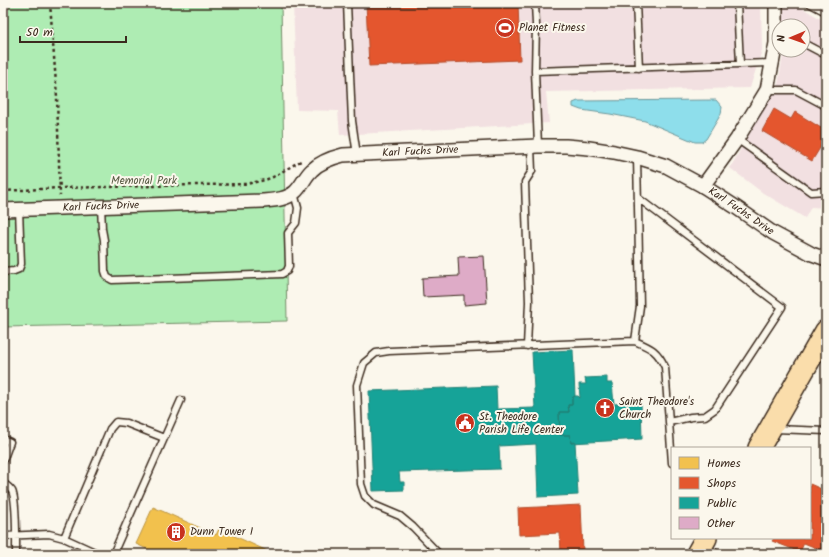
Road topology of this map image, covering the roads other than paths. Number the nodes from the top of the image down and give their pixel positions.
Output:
1 (347, 3) edge
2 (535, 3) edge
3 (636, 3) edge
4 (738, 3) edge
5 (776, 3) edge
6 (809, 3) edge
7 (826, 12) edge
8 (777, 18) edge
9 (811, 47) edge
10 (822, 53) dead end
11 (773, 58) edge
12 (772, 63) junction
13 (740, 64) junction
14 (639, 68) junction
15 (535, 71) junction
16 (767, 90) junction
17 (826, 106) edge
18 (737, 139) junction
19 (535, 147) junction
20 (357, 154) junction
21 (637, 157) junction
22 (703, 186) junction
23 (826, 191) edge
24 (294, 193) junction
25 (638, 198) junction
26 (101, 206) junction
27 (19, 209) junction
28 (3, 210) edge
29 (826, 259) edge
30 (3, 272) edge
31 (826, 331) edge
32 (634, 341) junction
33 (528, 346) junction
34 (181, 400) dead end
35 (669, 422) junction
36 (769, 429) junction
37 (826, 431) edge
38 (164, 438) junction
39 (3, 439) edge
40 (759, 447) edge
41 (671, 449) edge
42 (3, 461) edge
43 (3, 483) edge
44 (16, 535) junction
45 (3, 536) edge
46 (64, 538) junction
47 (16, 554) edge
48 (99, 554) edge
49 (113, 554) edge
50 (439, 554) edge

1 - 20 lane
2 - 15 lane
3 - 14 lane
4 - 13 lane
5 - 8 street
6 - 7 lane
9 - 10 lane
11 - 12 street
12 - 13 lane
12 - 16 street
13 - 14 lane
14 - 15 lane
15 - 19 lane
16 - 17 lane
16 - 18 street
18 - 22 street
18 - 23 lane
19 - 20 street, Karl Fuchs Drive
19 - 21 street, Karl Fuchs Drive
19 - 33 lane
20 - 24 street, Karl Fuchs Drive
21 - 22 street, Karl Fuchs Drive
21 - 25 lane
22 - 29 street, Karl Fuchs Drive
24 - 26 street, Karl Fuchs Drive
24 - 26 lane
25 - 32 lane
25 - 35 lane
26 - 27 street, Karl Fuchs Drive
27 - 28 street, Karl Fuchs Drive
27 - 30 lane
31 - 36 main road
32 - 33 lane
32 - 35 lane
33 - 50 lane
34 - 38 lane
35 - 41 lane
36 - 37 lane
36 - 40 main road
38 - 46 lane
38 - 49 lane
39 - 42 lane
43 - 44 lane
44 - 45 lane
44 - 46 lane
44 - 47 lane
46 - 48 lane

